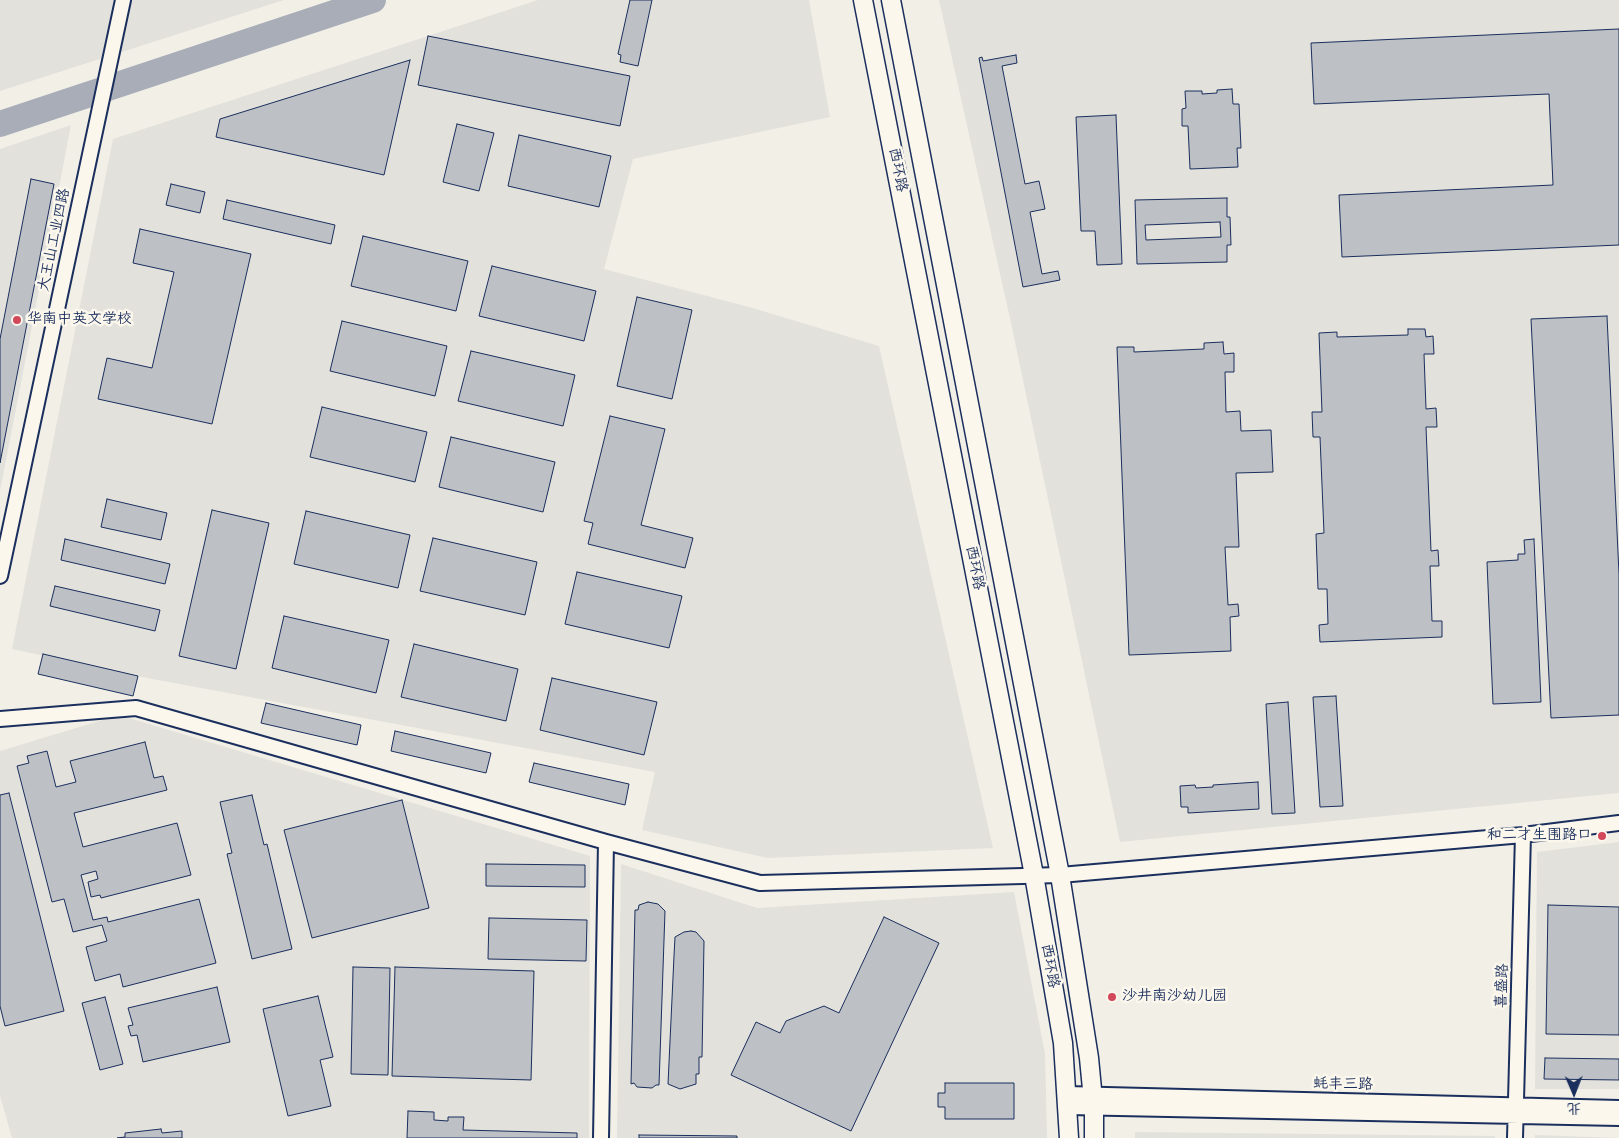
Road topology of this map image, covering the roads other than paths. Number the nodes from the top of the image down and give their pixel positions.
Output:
1 (123, 0) edge
2 (863, 0) edge
3 (891, 0) edge
4 (0, 576) edge
5 (0, 719) edge
6 (1619, 822) edge
7 (1523, 835) junction
8 (606, 842) junction
9 (1034, 875) junction
10 (1060, 875) junction
11 (1068, 1101) junction
12 (1093, 1101) junction
13 (1619, 1108) edge
14 (1516, 1111) junction
15 (1619, 1118) edge
16 (601, 1138) edge
17 (1069, 1138) edge
18 (1094, 1138) edge
19 (1515, 1138) edge

1 - 4 street, 大王山工业四路
2 - 9 main road, 西环路
3 - 10 main road, 西环路
5 - 8 street
6 - 7 street
7 - 10 street
7 - 14 street, 喜盛路
8 - 9 street
8 - 16 street
9 - 10 street
9 - 11 main road, 西环路
10 - 12 main road, 西环路
11 - 12 street, 蚝丰三路
11 - 17 main road, 西环路
12 - 14 street, 蚝丰三路
12 - 18 main road, 西环路
13 - 14 street, 蚝丰三路
14 - 15 street, 蚝丰三路
14 - 19 street, 喜盛路

